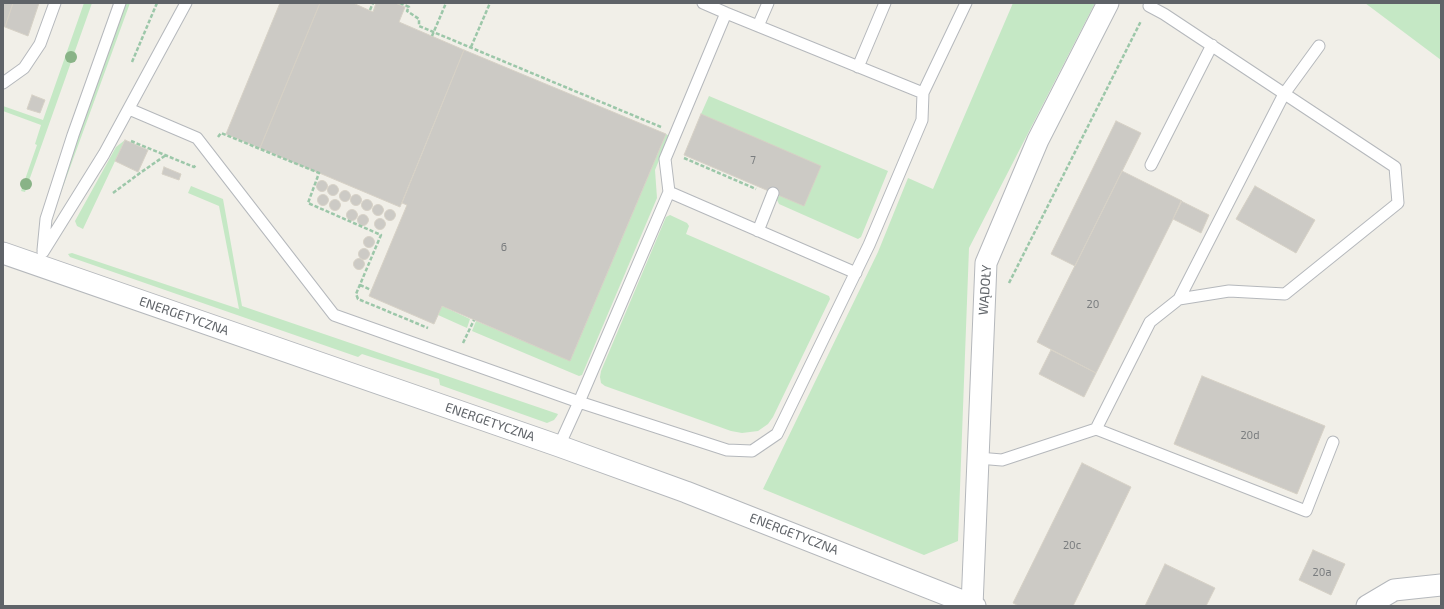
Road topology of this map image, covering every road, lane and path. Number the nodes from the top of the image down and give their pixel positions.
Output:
1 (55, 3) edge
2 (120, 3) edge
3 (157, 3) edge
4 (186, 3) edge
5 (373, 3) edge
6 (400, 3) edge
7 (446, 3) edge
8 (490, 3) edge
9 (703, 3) edge
10 (768, 3) edge
11 (884, 3) edge
12 (966, 3) edge
13 (1108, 3) edge
14 (1149, 6) joint
15 (370, 10) dead end
16 (726, 14) junction
17 (758, 26) junction
18 (434, 32) junction
19 (432, 36) dead end
20 (1212, 45) junction
21 (1319, 46) dead end
22 (471, 47) junction
23 (130, 66) dead end
24 (858, 67) junction
25 (3, 83) edge
26 (923, 93) junction
27 (1284, 94) junction
28 (129, 109) junction
29 (676, 133) junction
30 (115, 134) junction
31 (207, 150) junction
32 (166, 156) junction
33 (681, 157) dead end
34 (1151, 165) dead end
35 (669, 192) junction
36 (768, 192) joint
37 (113, 193) dead end
38 (758, 231) junction
39 (3, 253) edge
40 (40, 258) junction
41 (856, 273) junction
42 (1008, 284) dead end
43 (360, 285) junction
44 (371, 290) dead end
45 (1179, 300) junction
46 (474, 320) dead end
47 (429, 328) dead end
48 (457, 340) dead end
49 (579, 402) junction
50 (1096, 429) junction
51 (1333, 442) dead end
52 (559, 446) junction
53 (978, 458) junction
54 (1441, 585) edge
55 (973, 606) edge
56 (1367, 606) edge

1 - 25 lane
2 - 40 lane
3 - 23 path
4 - 28 lane
5 - 15 path
6 - 18 path
7 - 18 path
8 - 22 path
9 - 16 lane
10 - 17 lane
11 - 24 lane
12 - 26 lane
13 - 53 street, WĄDOŁY
14 - 20 lane
14 - 42 path
16 - 17 lane
16 - 29 lane
17 - 24 lane
18 - 19 path
18 - 22 path
20 - 27 lane
20 - 34 lane
21 - 27 lane
22 - 29 path
24 - 26 lane
26 - 41 lane
27 - 45 lane
27 - 45 lane
28 - 30 lane
28 - 31 lane
29 - 35 lane
30 - 32 path
30 - 40 lane
31 - 32 path
31 - 43 path
31 - 49 lane
32 - 37 path
33 - 36 path
35 - 38 lane
35 - 49 lane
36 - 38 lane
38 - 41 lane
39 - 40 street, ENERGETYCZNA
40 - 52 street, ENERGETYCZNA
41 - 49 lane
43 - 44 path
43 - 47 path
45 - 50 lane
46 - 48 path
49 - 52 lane
50 - 51 lane
50 - 53 lane
52 - 55 street, ENERGETYCZNA
53 - 55 street, WĄDOŁY
54 - 56 street

